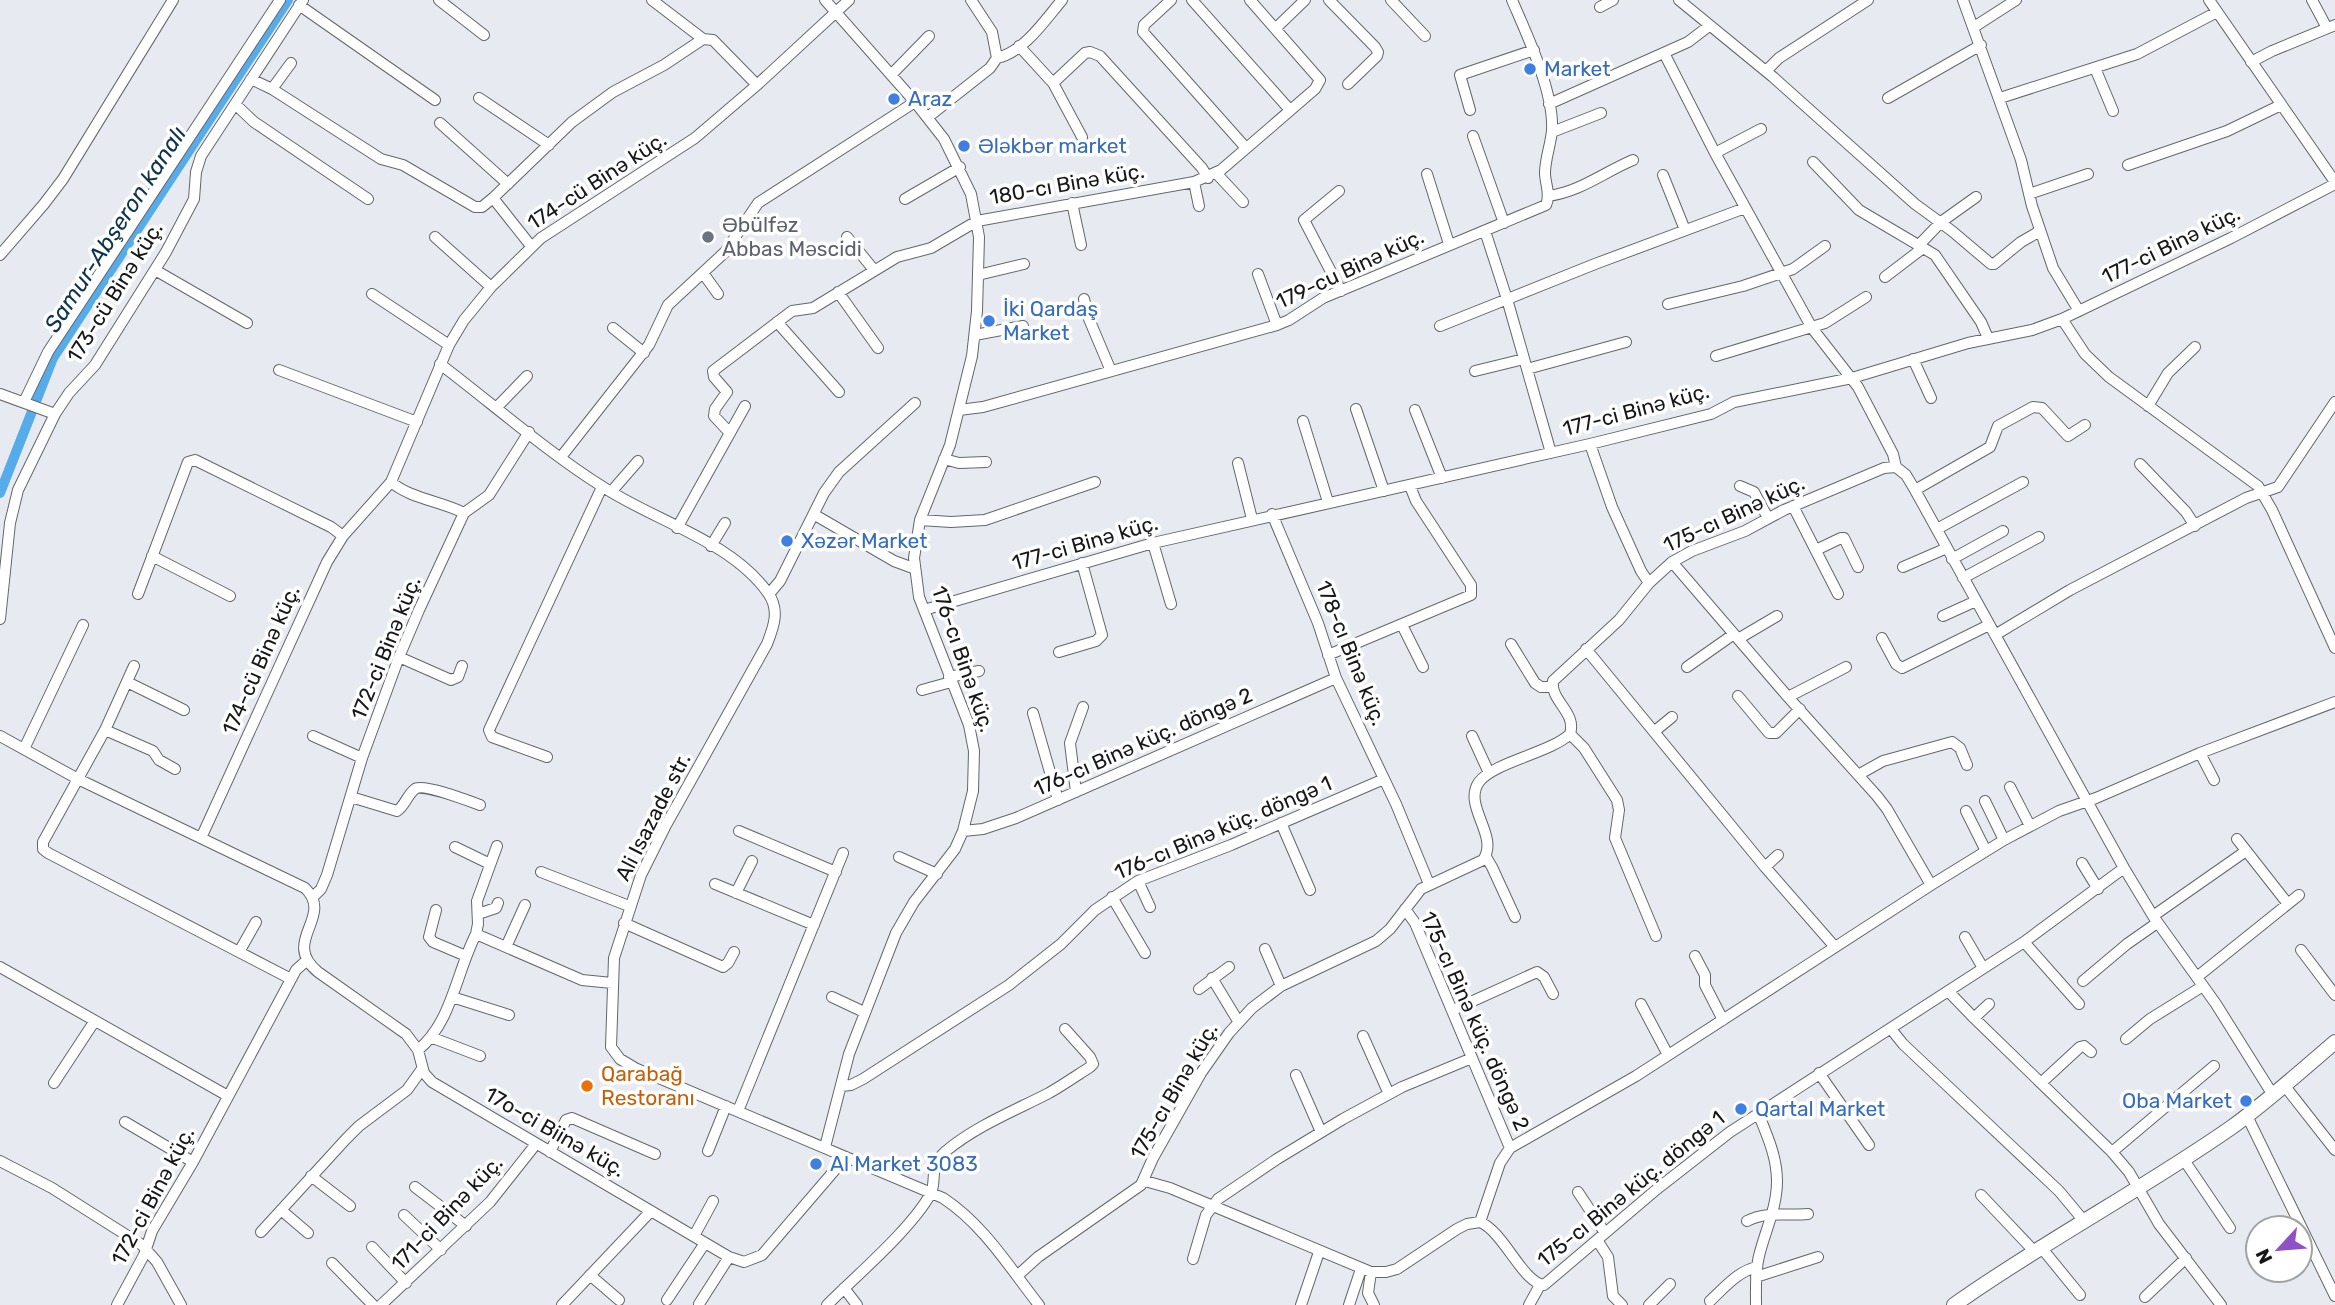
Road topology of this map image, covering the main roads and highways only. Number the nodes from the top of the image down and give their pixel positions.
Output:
1 (2335, 1042) edge
2 (1954, 1305) edge

1 - 2 main road

